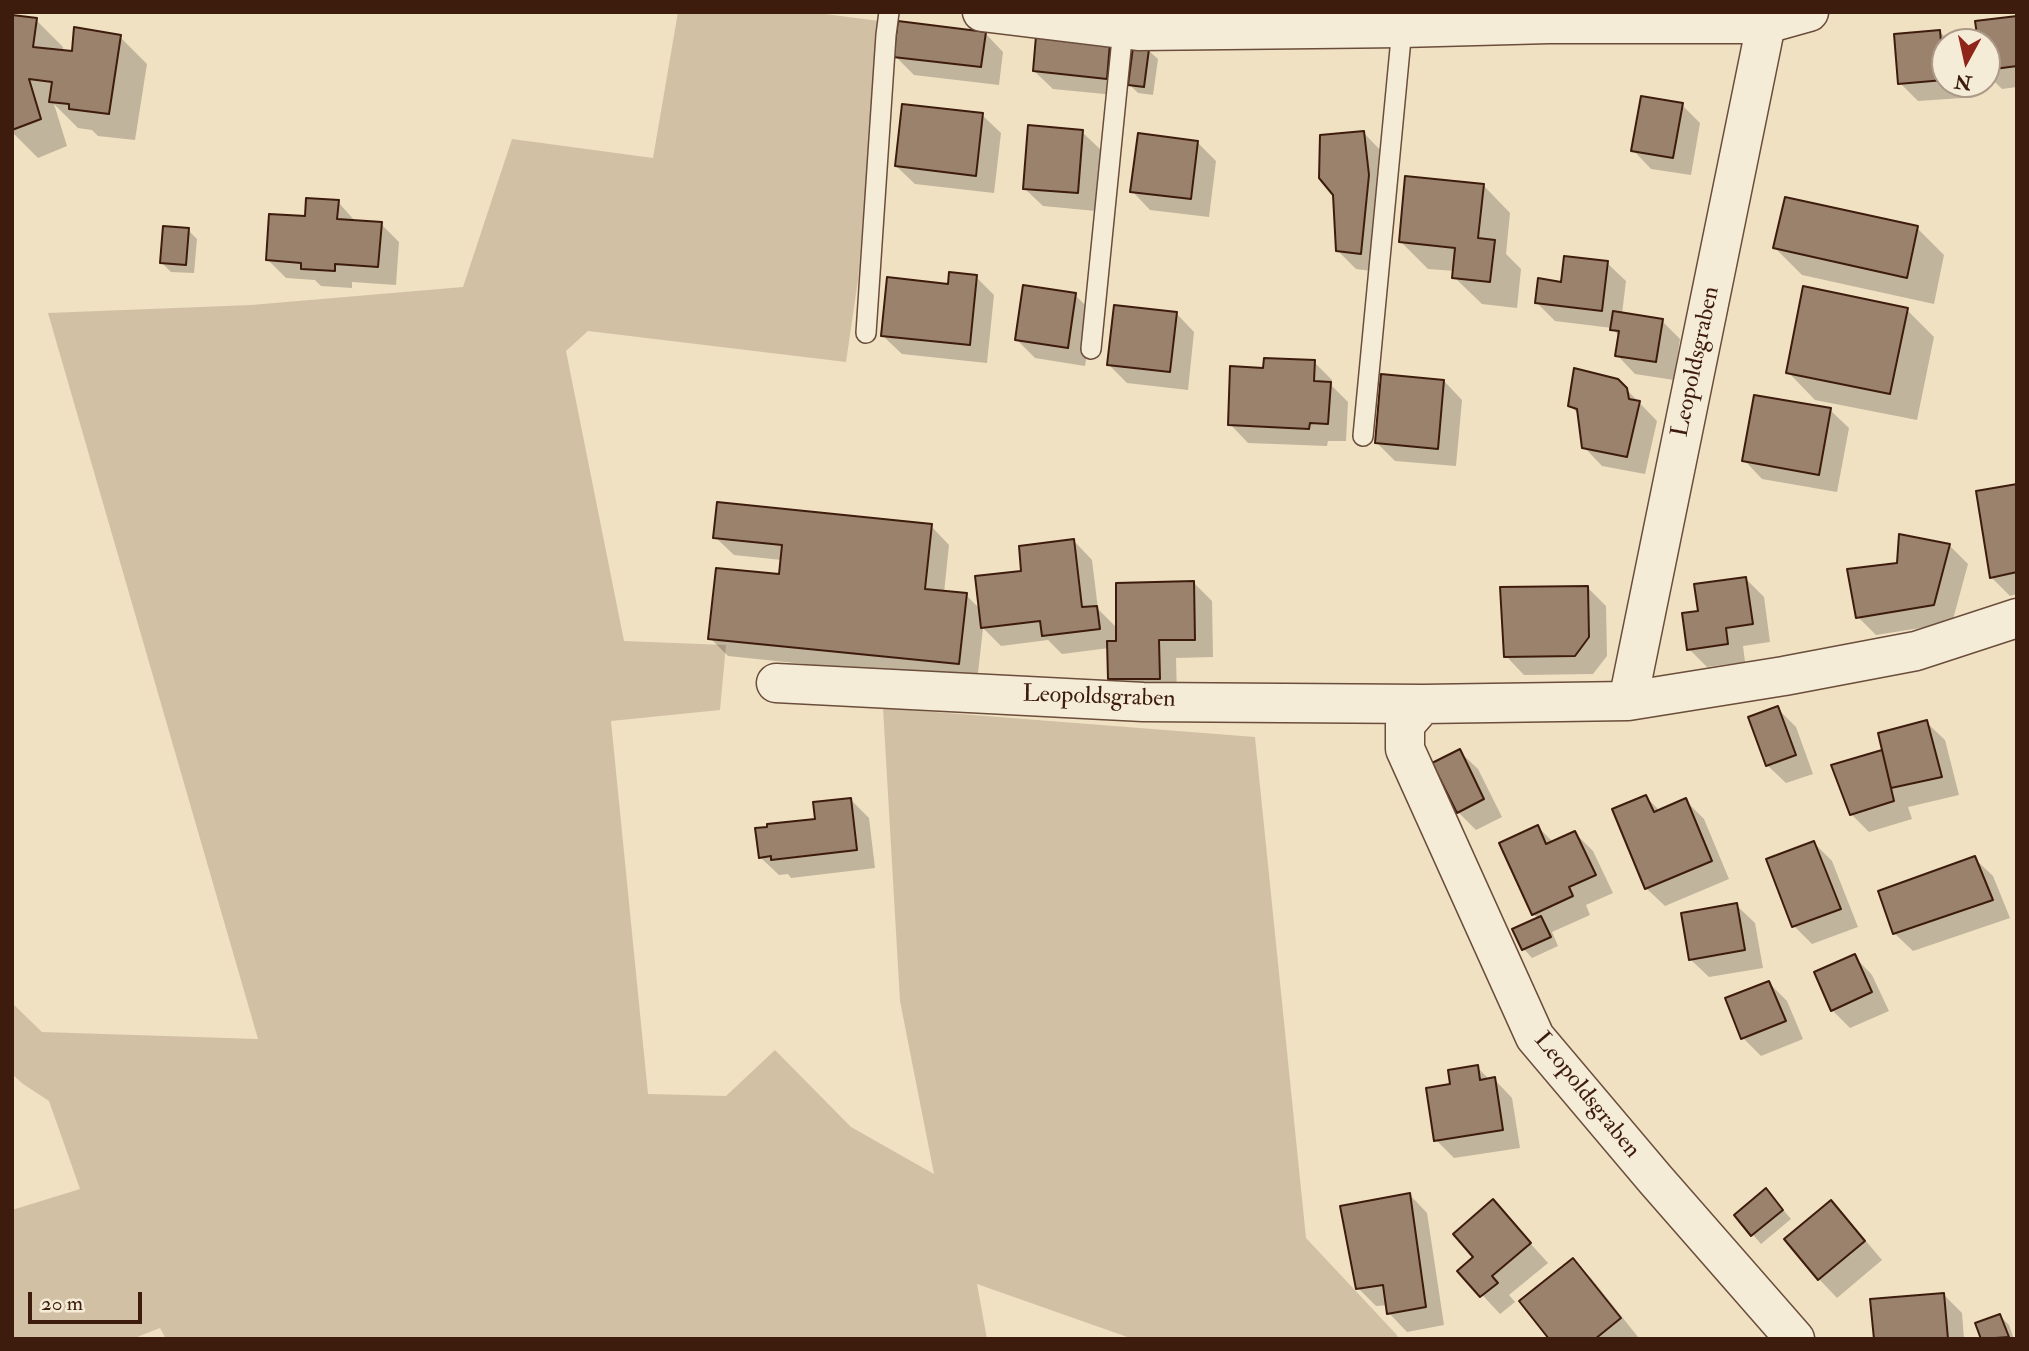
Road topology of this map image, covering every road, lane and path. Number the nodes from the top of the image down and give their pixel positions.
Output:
1 (889, 12) edge
2 (982, 12) edge
3 (1809, 12) edge
4 (1549, 18) edge
5 (1766, 24) junction
6 (1402, 28) junction
7 (1123, 29) junction
8 (866, 333) dead end
9 (1091, 349) dead end
10 (1363, 436) dead end
11 (2017, 618) edge
12 (776, 683) dead end
13 (1629, 701) junction
14 (1423, 704) junction
15 (1795, 1339) edge

1 - 8 lane
2 - 7 street
3 - 5 street
4 - 5 street
4 - 6 street
5 - 13 street, Leopoldsgraben
6 - 7 street
6 - 10 lane
7 - 9 lane
11 - 13 street, Leopoldsgraben
12 - 14 street, Leopoldsgraben
13 - 14 street, Leopoldsgraben
14 - 15 street, Leopoldsgraben

